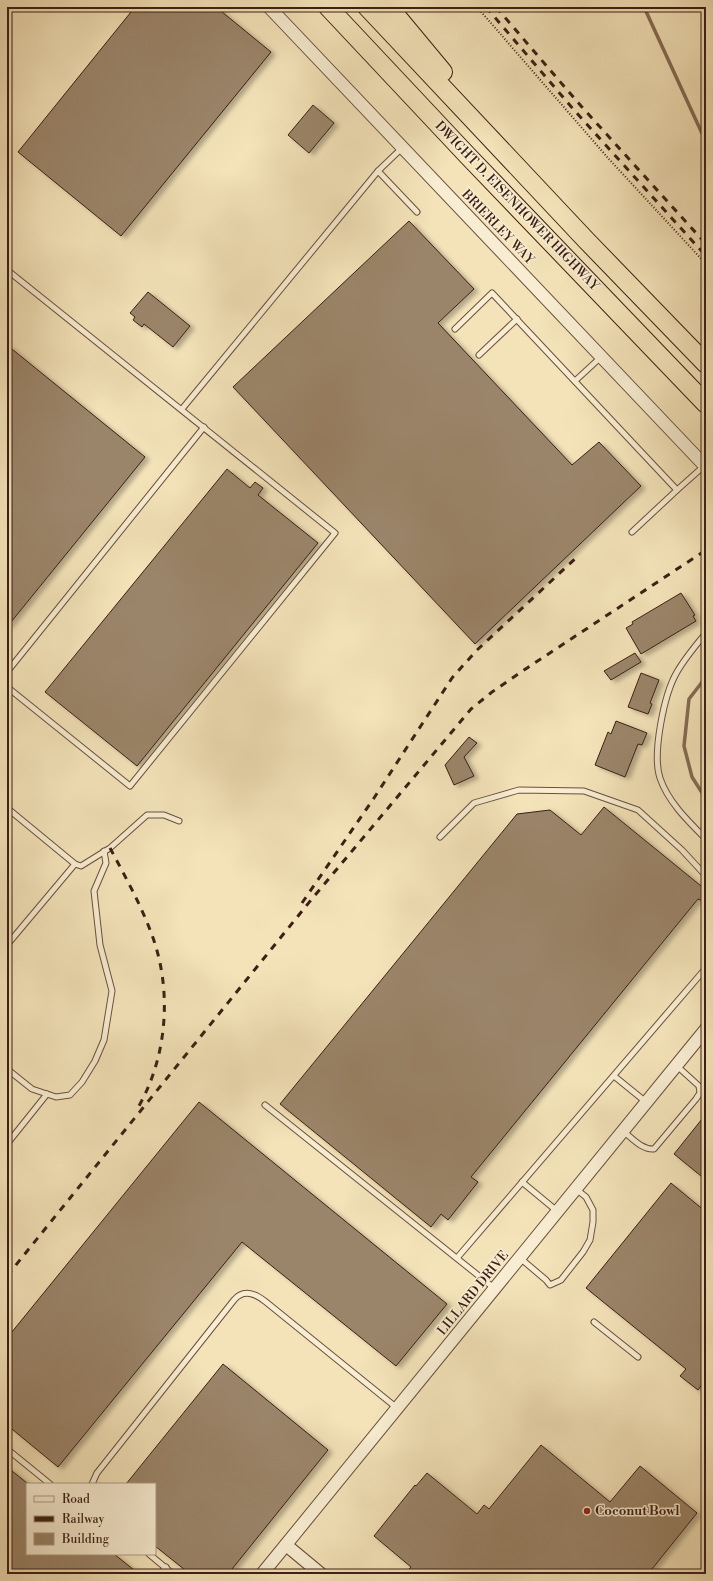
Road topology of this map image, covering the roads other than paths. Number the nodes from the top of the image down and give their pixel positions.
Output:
1 (270, 7) edge
2 (322, 7) edge
3 (328, 7) edge
4 (367, 7) edge
5 (389, 7) edge
6 (346, 27) junction
7 (403, 148) junction
8 (378, 171) junction
9 (416, 212) dead end
10 (586, 240) junction
11 (7, 270) edge
12 (517, 319) junction
13 (454, 328) dead end
14 (650, 344) junction
15 (478, 355) dead end
16 (602, 356) junction
17 (706, 364) edge
18 (575, 381) junction
19 (706, 404) edge
20 (182, 409) junction
21 (706, 414) edge
22 (204, 427) junction
23 (705, 466) edge
24 (677, 490) junction
25 (632, 532) dead end
26 (706, 633) edge
27 (7, 672) edge
28 (7, 687) edge
29 (7, 808) edge
30 (179, 821) dead end
31 (440, 837) dead end
32 (706, 839) edge
33 (104, 851) junction
34 (75, 864) junction
35 (706, 876) edge
36 (7, 945) edge
37 (706, 968) edge
38 (706, 1029) edge
39 (676, 1065) junction
40 (7, 1069) edge
41 (614, 1076) junction
42 (47, 1094) junction
43 (646, 1102) junction
44 (264, 1104) dead end
45 (623, 1131) junction
46 (7, 1144) edge
47 (522, 1182) junction
48 (576, 1189) junction
49 (558, 1212) junction
50 (457, 1258) junction
51 (520, 1258) junction
52 (494, 1289) junction
53 (594, 1322) dead end
54 (638, 1357) dead end
55 (397, 1408) junction
56 (7, 1449) edge
57 (49, 1483) edge
58 (93, 1483) edge
59 (286, 1545) junction
60 (150, 1555) edge
61 (166, 1568) junction
62 (160, 1574) edge
63 (173, 1574) edge
64 (262, 1574) edge
65 (321, 1574) edge

1 - 7 street, BRIERLEY WAY
2 - 6 highway
3 - 6 highway, DWIGHT D. EISENHOWER HIGHWAY
4 - 10 highway, DWIGHT D. EISENHOWER HIGHWAY
5 - 10 highway
6 - 14 highway, DWIGHT D. EISENHOWER HIGHWAY
7 - 8 lane
7 - 16 street, BRIERLEY WAY
8 - 9 lane
8 - 20 lane
10 - 17 highway, DWIGHT D. EISENHOWER HIGHWAY
11 - 20 lane
12 - 13 lane
12 - 15 lane
12 - 18 lane
14 - 19 highway, DWIGHT D. EISENHOWER HIGHWAY
14 - 21 highway
16 - 18 lane
16 - 23 street, BRIERLEY WAY
18 - 24 lane
20 - 22 lane
22 - 27 lane
22 - 28 lane
23 - 24 lane
24 - 25 lane
26 - 32 lane
29 - 34 lane
30 - 33 lane
31 - 35 lane
33 - 34 lane
33 - 42 lane
34 - 36 lane
37 - 41 lane
38 - 39 street, LILLARD DRIVE
39 - 43 street, LILLARD DRIVE
39 - 45 lane
40 - 42 lane
41 - 43 lane
41 - 47 lane
42 - 46 lane
43 - 45 street, LILLARD DRIVE
44 - 50 lane
45 - 48 street, LILLARD DRIVE
47 - 49 lane
47 - 50 lane
48 - 49 street, LILLARD DRIVE
48 - 51 lane
49 - 51 street, LILLARD DRIVE
50 - 52 lane
51 - 52 street, LILLARD DRIVE
52 - 55 street, LILLARD DRIVE
53 - 54 lane
55 - 58 lane
55 - 59 street, LILLARD DRIVE
56 - 57 lane
59 - 64 street, LILLARD DRIVE
59 - 65 street
60 - 61 lane
61 - 62 lane
61 - 63 lane

